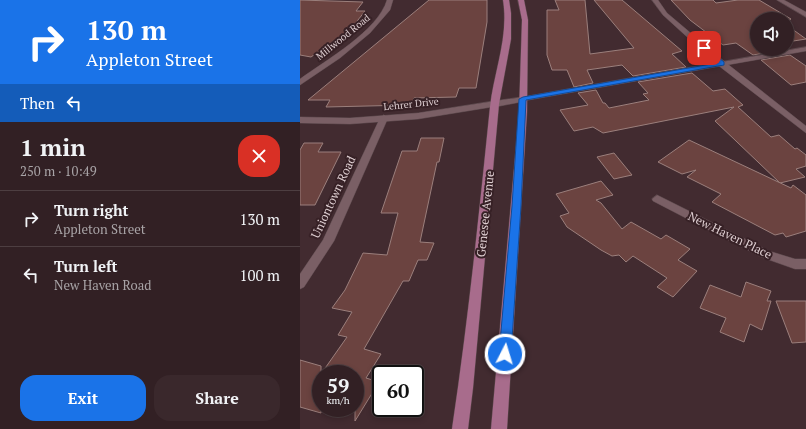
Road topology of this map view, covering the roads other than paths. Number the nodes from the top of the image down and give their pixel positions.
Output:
1 (390, 0) edge
2 (506, 0) edge
3 (522, 0) edge
4 (654, 0) edge
5 (780, 0) edge
6 (806, 15) edge
7 (806, 49) edge
8 (722, 64) junction
9 (300, 83) edge
10 (523, 99) junction
11 (495, 104) junction
12 (384, 118) junction
13 (300, 120) edge
14 (806, 130) edge
15 (657, 199) dead end
16 (806, 264) edge
17 (300, 284) edge
18 (460, 429) edge
19 (499, 429) edge

1 - 9 street, Millwood Road
2 - 11 main road, Genesee Avenue
3 - 10 main road
4 - 8 street
5 - 6 street
7 - 8 street, Lehrer Drive
8 - 10 street, Lehrer Drive
8 - 14 street
10 - 11 street, Lehrer Drive
10 - 19 main road
11 - 12 street, Lehrer Drive
11 - 18 main road, Genesee Avenue
12 - 13 street, Lehrer Drive
12 - 17 street, Uniontown Road
15 - 16 street, New Haven Place

